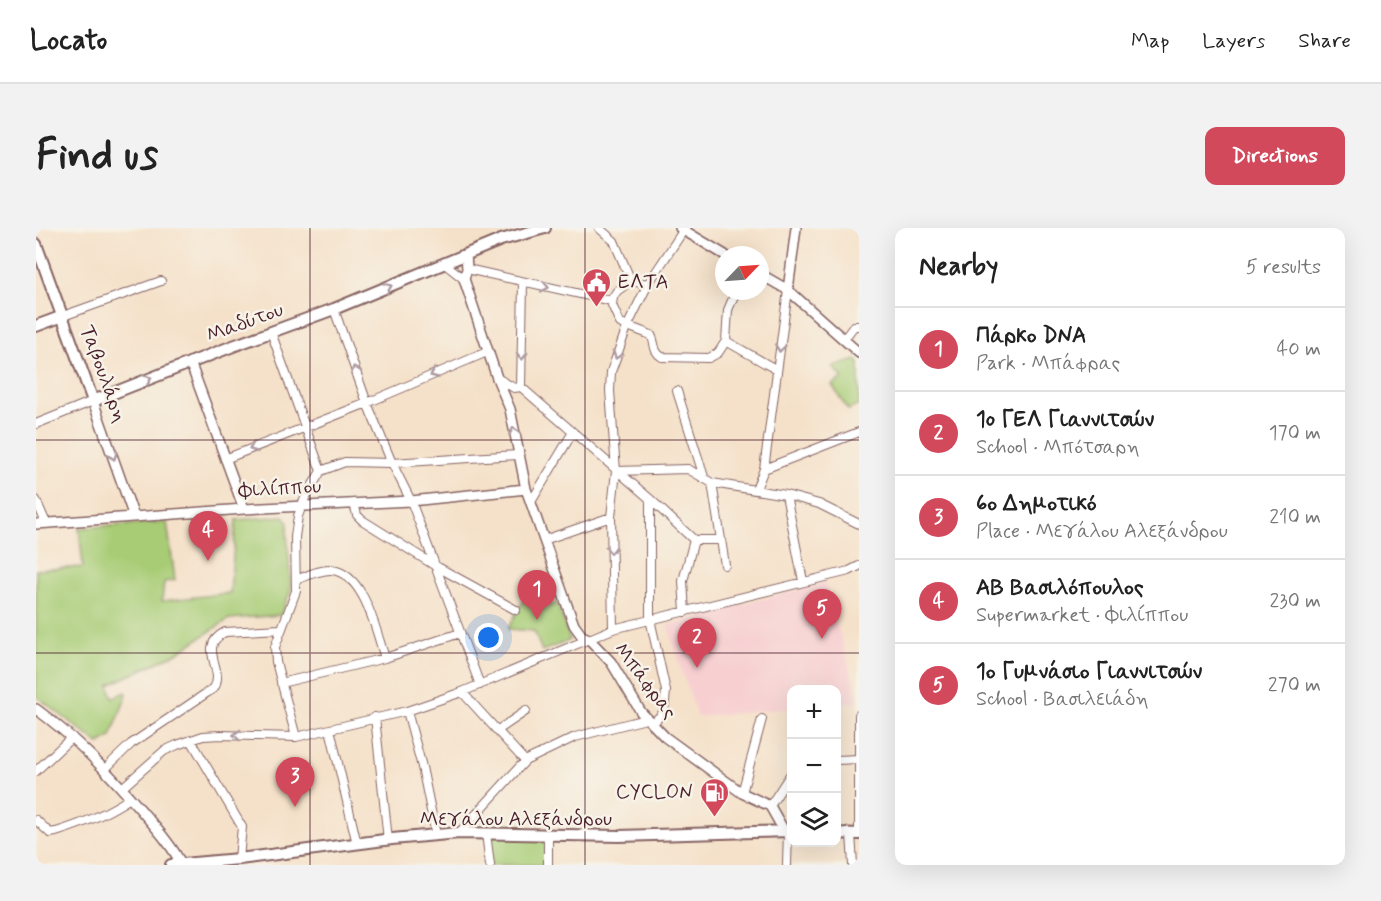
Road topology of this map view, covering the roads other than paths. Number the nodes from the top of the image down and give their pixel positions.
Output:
1 (544, 228) edge
2 (599, 228) edge
3 (796, 228) edge
4 (683, 229) edge
5 (36, 244) edge
6 (715, 249) edge
7 (466, 254) junction
8 (445, 264) junction
9 (467, 269) junction
10 (464, 279) junction
11 (769, 279) edge
12 (161, 281) dead end
13 (631, 281) junction
14 (523, 283) junction
15 (648, 284) junction
16 (788, 290) junction
17 (732, 300) edge
18 (612, 301) junction
19 (334, 309) junction
20 (63, 316) junction
21 (858, 325) edge
22 (36, 326) edge
23 (627, 327) junction
24 (270, 332) junction
25 (844, 339) junction
26 (726, 341) junction
27 (487, 351) junction
28 (859, 352) edge
29 (190, 362) junction
30 (777, 370) junction
31 (497, 378) junction
32 (521, 387) junction
33 (677, 391) dead end
34 (93, 401) junction
35 (367, 403) junction
36 (36, 424) edge
37 (305, 428) junction
38 (573, 432) junction
39 (859, 432) edge
40 (518, 455) junction
41 (225, 459) junction
42 (392, 463) junction
43 (764, 469) junction
44 (321, 471) junction
45 (616, 471) junction
46 (704, 477) junction
47 (712, 483) junction
48 (526, 489) junction
49 (756, 489) junction
50 (786, 495) junction
51 (650, 499) junction
52 (36, 500) edge
53 (411, 501) junction
54 (531, 502) junction
55 (354, 503) junction
56 (301, 506) junction
57 (244, 509) junction
58 (134, 517) junction
59 (611, 518) junction
60 (41, 523) edge
61 (859, 524) edge
62 (544, 540) junction
63 (694, 540) junction
64 (720, 540) junction
65 (434, 565) junction
66 (725, 565) dead end
67 (859, 566) edge
68 (296, 580) junction
69 (803, 581) junction
70 (516, 610) dead end
71 (685, 612) junction
72 (650, 618) junction
73 (281, 629) junction
74 (613, 629) junction
75 (460, 633) junction
76 (589, 639) junction
77 (384, 658) junction
78 (281, 682) junction
79 (480, 685) junction
80 (462, 693) junction
81 (36, 709) edge
82 (407, 711) junction
83 (526, 711) dead end
84 (859, 715) edge
85 (375, 717) junction
86 (762, 719) dead end
87 (649, 721) junction
88 (330, 729) junction
89 (498, 730) junction
90 (72, 737) junction
91 (296, 737) junction
92 (191, 740) junction
93 (858, 759) edge
94 (841, 760) edge
95 (525, 761) junction
96 (105, 768) junction
97 (36, 771) edge
98 (787, 780) edge
99 (122, 788) junction
100 (742, 793) junction
101 (130, 798) junction
102 (770, 806) junction
103 (36, 820) edge
104 (787, 830) edge
105 (787, 831) edge
106 (459, 833) junction
107 (486, 833) junction
108 (856, 833) edge
109 (548, 834) junction
110 (436, 835) junction
111 (388, 840) junction
112 (357, 844) junction
113 (789, 847) edge
114 (239, 860) junction
115 (178, 864) edge
116 (489, 865) edge
117 (548, 865) edge
118 (787, 865) edge
119 (853, 865) edge

1 - 7 main road, Μαδύτου
2 - 13 street
3 - 16 street
4 - 6 street
4 - 15 street
5 - 20 main road, Ταβουλάρη
7 - 8 main road, Μαδύτου
7 - 9 street
8 - 10 street
19 -> 8 main road, Μαδύτου
9 - 10 street
9 - 14 street
10 - 27 street, Μπάφρας
11 - 16 street
12 - 20 street
13 - 15 street
13 - 18 street
14 -> 18 street
14 -> 32 street
15 - 23 street
16 - 25 street
16 -> 30 street
17 - 26 street
18 - 23 street
19 - 24 main road, Μαδύτου
35 -> 19 street
20 - 22 main road
20 - 34 main road, Ταβουλάρη
21 - 25 street
23 - 26 street
23 -> 45 street
24 - 29 main road, Μαδύτου
24 - 37 street
25 - 28 street
26 - 30 street
27 - 31 street, Μπάφρας
27 -> 35 street
34 -> 29 main road, Μαδύτου
29 - 41 street
30 - 43 street
31 - 32 street
40 -> 31 street, Μπάφρας
32 - 38 street
33 - 46 street
34 - 36 street, Μαδύτου
34 -> 58 street, Ταβουλάρη
35 - 37 street
35 - 42 street
37 -> 41 street
37 - 44 street
38 - 45 street
38 - 54 street
39 - 43 street
40 - 42 street, Φιλίππου
40 - 48 street, Μπάφρας
41 - 57 street
42 - 44 street, Φιλίππου
42 - 53 street
43 - 49 street
44 - 56 street
45 - 46 street
45 - 51 street
45 - 59 street
46 - 47 street
47 - 49 street
47 - 64 street
48 - 53 street, Φιλίππου
48 - 54 street, Μπάφρας
49 - 50 street
50 - 61 street
50 - 69 street
51 - 63 street
51 - 72 street
52 - 60 street
53 - 55 street, Φιλίππου
53 - 65 street
54 - 62 street, Μπάφρας
55 - 56 street, Φιλίππου
55 - 65 street
56 - 57 street, Φιλίππου
56 - 68 street
57 - 58 street, Φιλίππου
58 - 60 street, Φιλίππου
59 - 62 street
59 -> 74 street
62 - 76 street, Μπάφρας
63 - 64 street
63 - 71 street
64 - 66 street
65 - 70 street
65 - 75 street
67 - 69 street
68 - 73 street
68 - 77 street
69 - 71 street
71 - 72 street
72 - 74 street
72 - 87 street
73 - 78 street
73 - 96 street
74 - 76 street
75 - 77 street
75 - 79 street
76 - 79 street
76 - 87 street, Μπάφρας
77 - 78 street
78 - 91 street
79 - 80 street
80 - 82 street
80 - 89 street
81 - 90 street
82 - 85 street
82 - 110 street
83 - 89 street
84 - 93 street
85 - 88 street
85 - 111 street
86 - 100 street
87 - 95 street
87 - 100 street, Μπάφρας
88 - 91 street
88 - 112 street
89 - 95 street
90 - 96 street
90 - 97 street
91 -> 92 street
92 - 99 street
92 - 114 street
93 - 94 street
93 - 108 street
95 - 106 street
96 - 99 street
98 - 102 street
99 - 101 street
100 - 102 street, Μπάφρας
101 - 103 street
101 - 115 street
102 - 104 street
105 - 109 main road, Μεγάλου Αλεξάνδρου
106 - 107 main road, Μεγάλου Αλεξάνδρου
106 - 110 main road, Μεγάλου Αλεξάνδρου
107 - 109 main road, Μεγάλου Αλεξάνδρου
107 - 116 street
108 - 119 street
109 - 117 street
110 - 111 main road, Μεγάλου Αλεξάνδρου
111 - 112 main road, Μεγάλου Αλεξάνδρου
112 - 114 main road, Μεγάλου Αλεξάνδρου
113 - 118 street
114 - 115 main road, Μεγάλου Αλεξάνδρου

